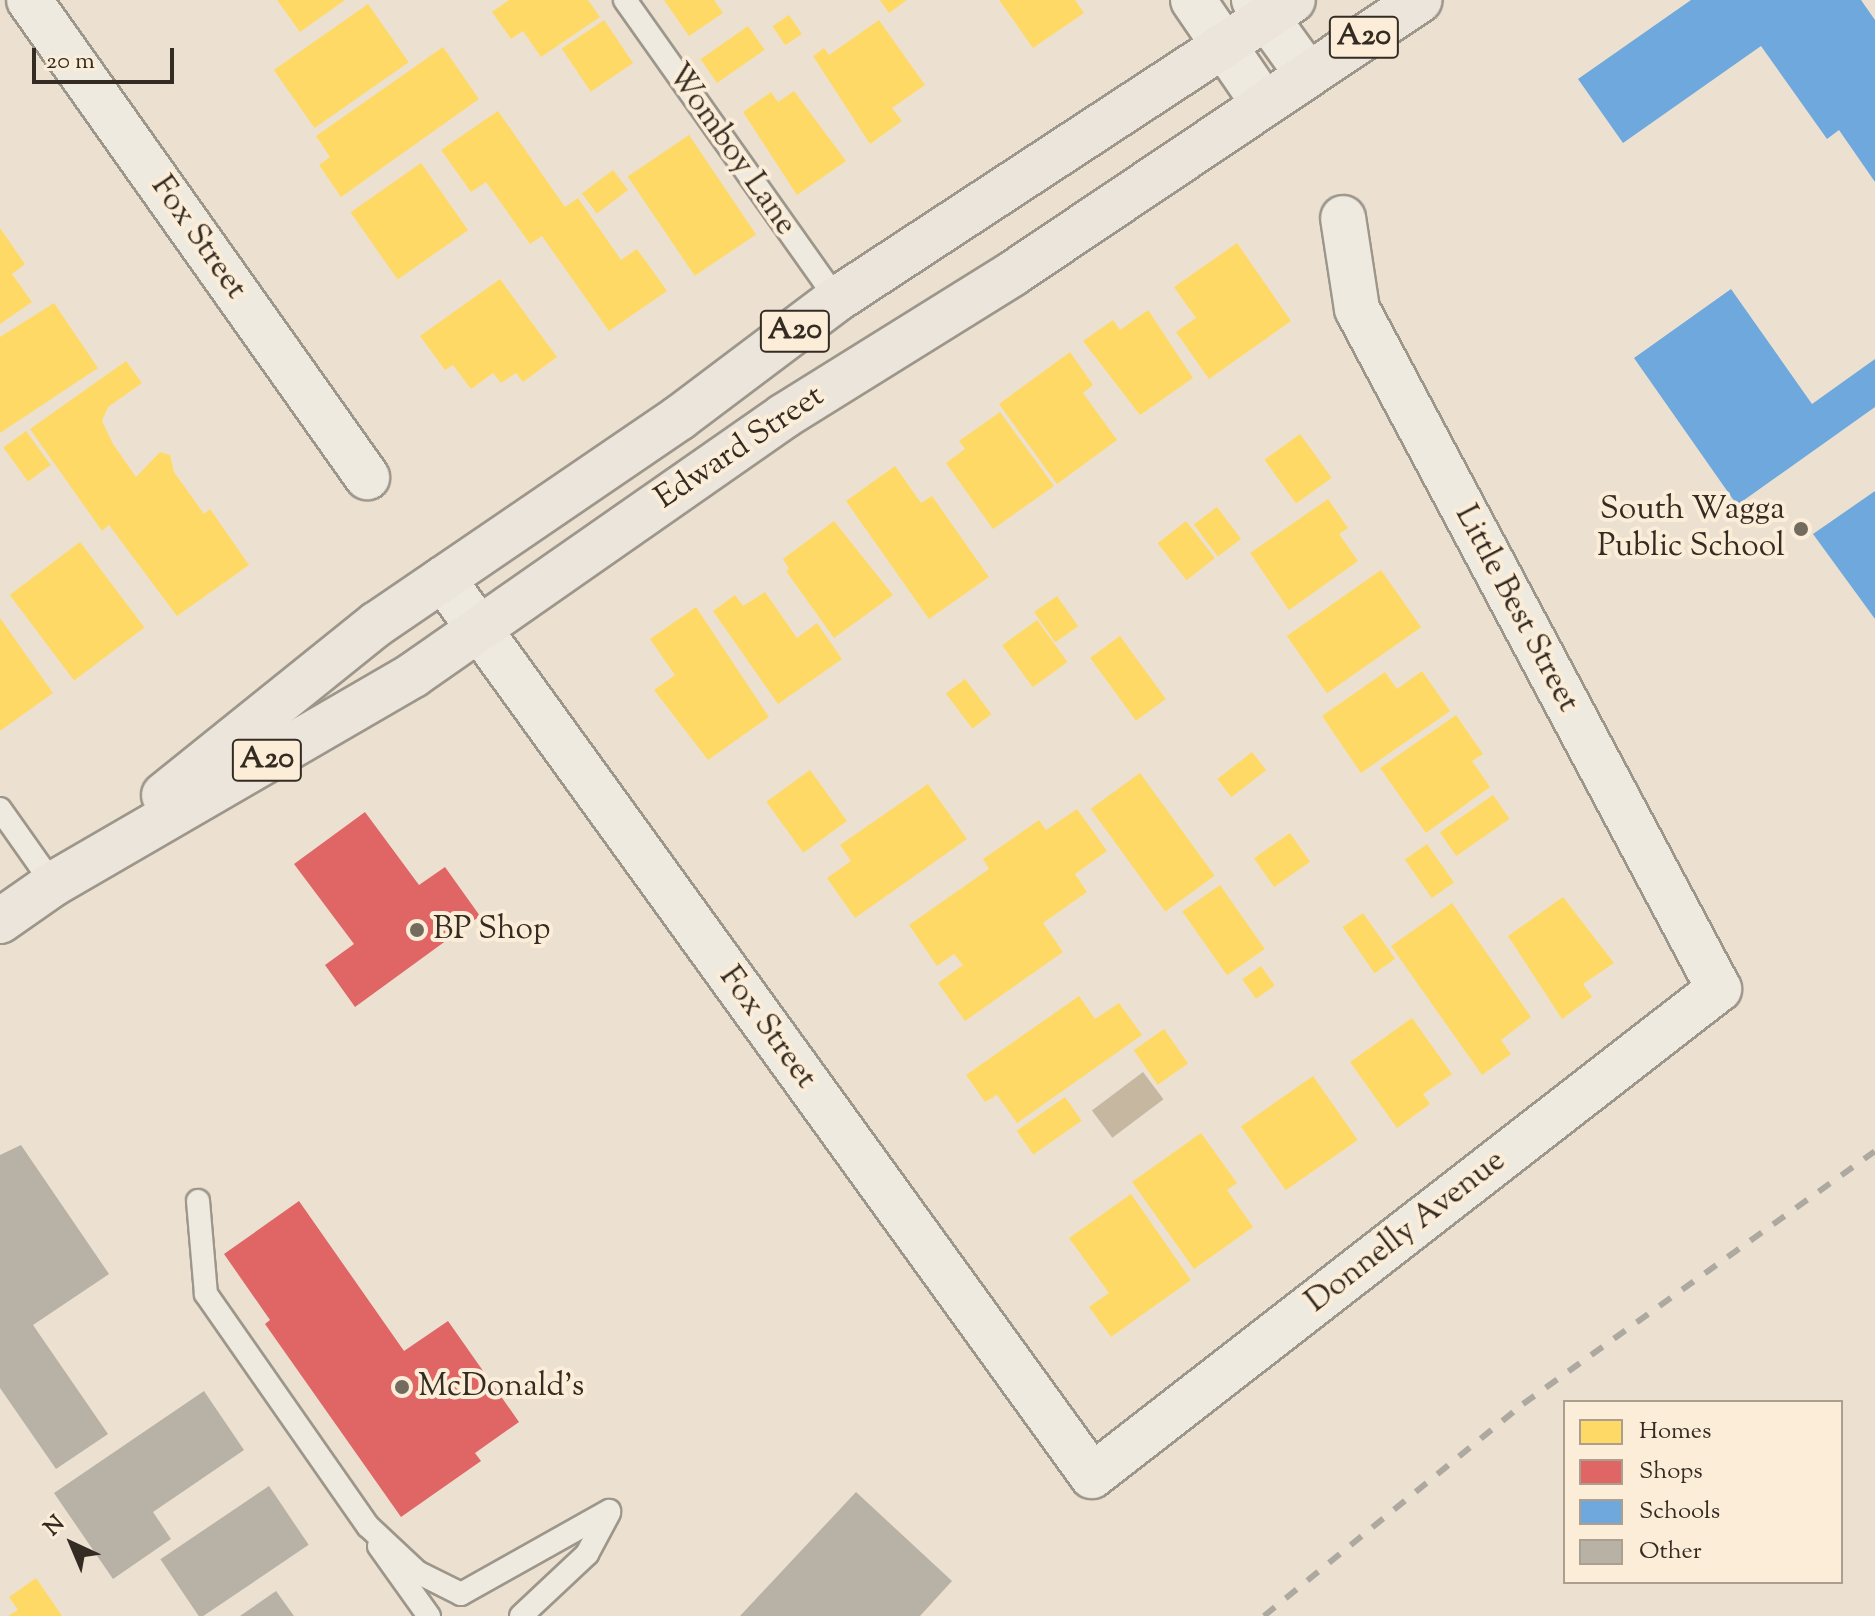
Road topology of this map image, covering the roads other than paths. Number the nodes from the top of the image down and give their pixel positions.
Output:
1 (29, 0) edge
2 (625, 0) edge
3 (1193, 0) edge
4 (1420, 0) edge
5 (1271, 6) edge
6 (1225, 47) junction
7 (1308, 75) junction
8 (1264, 104) junction
9 (1343, 218) dead end
10 (837, 299) junction
11 (367, 477) dead end
12 (443, 579) junction
13 (478, 629) junction
14 (0, 809) edge
15 (53, 884) junction
16 (0, 921) edge
17 (1719, 989) joint
18 (198, 1201) dead end
19 (1092, 1476) joint
20 (368, 1526) junction
21 (429, 1616) edge
22 (521, 1616) edge

1 - 11 street, Fox Street
2 - 10 lane, Womboy Lane
3 - 6 street
4 - 7 highway, Edward Street / A20
5 - 6 highway, Edward Street / A20
5 - 7 street
6 - 8 street
6 - 10 highway, Edward Street / A20
7 - 8 highway, Edward Street / A20
8 - 13 highway, Edward Street / A20
9 - 17 street, Little Best Street
10 - 12 highway, Edward Street / A20
12 - 13 street, Fox Street
12 - 15 highway, Edward Street / A20
13 - 15 highway, Edward Street / A20
13 - 19 street, Fox Street
14 - 15 lane
15 - 16 highway, Edward Street / A20
17 - 19 street, Donnelly Avenue
18 - 20 lane
20 - 21 lane
20 - 22 lane

